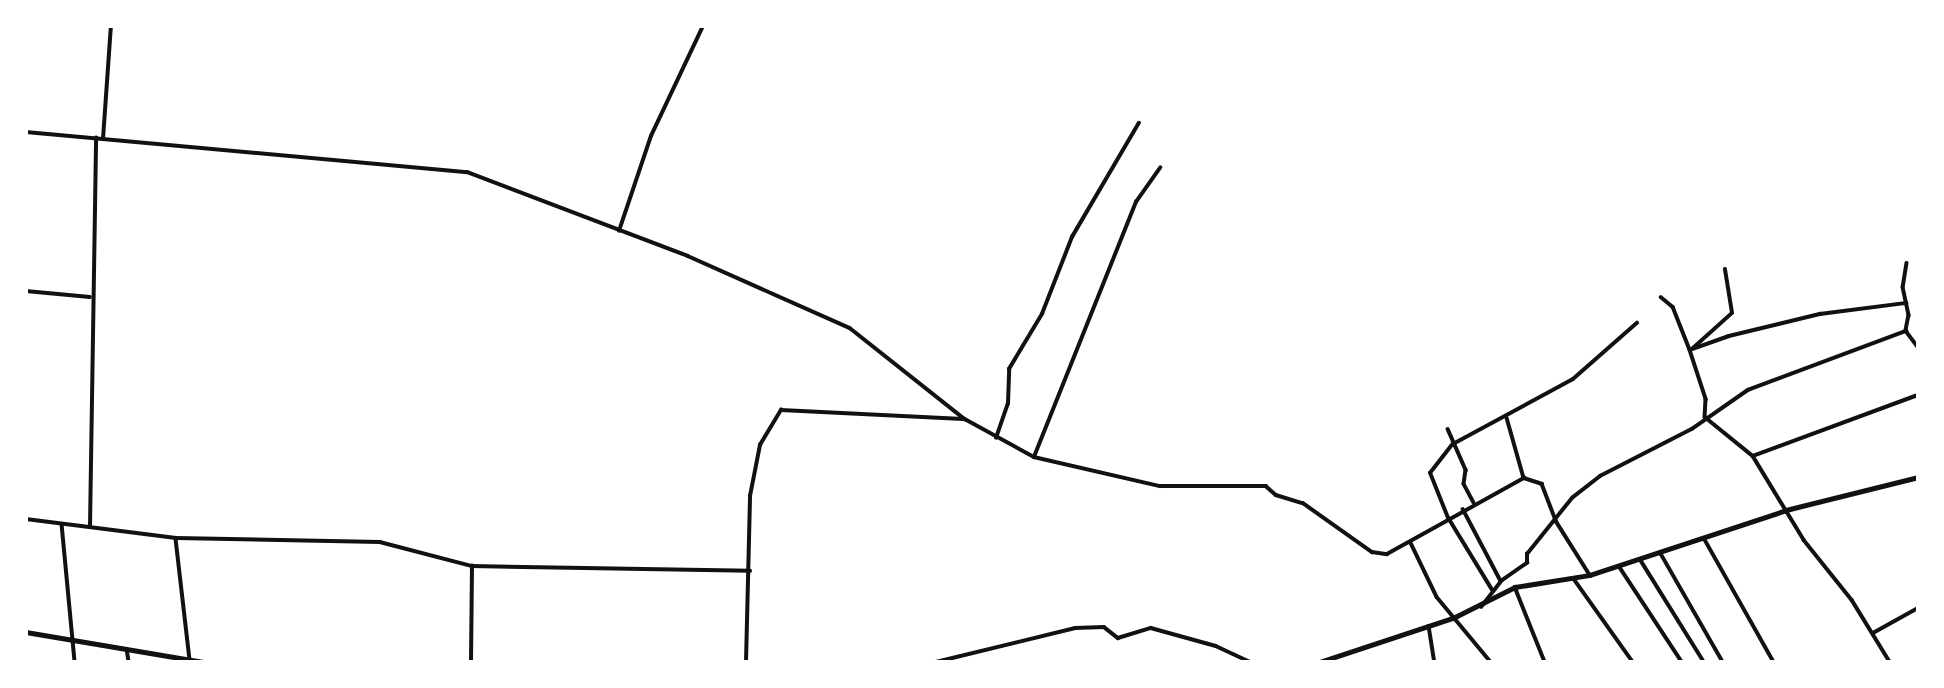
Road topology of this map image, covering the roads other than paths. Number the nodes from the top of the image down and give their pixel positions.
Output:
1 (111, 26) edge
2 (703, 26) edge
3 (1139, 123) dead end
4 (26, 132) edge
5 (96, 138) junction
6 (103, 139) junction
7 (1160, 168) dead end
8 (619, 231) junction
9 (1907, 263) dead end
10 (1725, 270) dead end
11 (26, 291) edge
12 (90, 297) junction
13 (1661, 297) dead end
14 (1906, 303) junction
15 (1637, 323) dead end
16 (1906, 331) junction
17 (1918, 347) edge
18 (1690, 350) junction
19 (1918, 395) edge
20 (1705, 417) junction
21 (1507, 418) junction
22 (965, 419) junction
23 (1448, 429) dead end
24 (996, 439) junction
25 (1453, 444) junction
26 (1754, 456) junction
27 (1034, 457) junction
28 (1918, 477) edge
29 (1524, 478) junction
30 (1474, 503) junction
31 (1463, 509) junction
32 (1786, 510) junction
33 (26, 519) edge
34 (1448, 519) junction
35 (1556, 521) junction
36 (62, 523) junction
37 (90, 527) junction
38 (176, 538) junction
39 (1704, 538) junction
40 (1411, 543) junction
41 (1660, 552) junction
42 (1640, 559) junction
43 (472, 566) junction
44 (1619, 566) junction
45 (750, 571) junction
46 (1590, 575) junction
47 (1574, 579) junction
48 (1501, 580) junction
49 (1515, 587) junction
50 (1492, 590) junction
51 (1481, 607) junction
52 (1918, 608) edge
53 (1455, 617) junction
54 (1429, 624) junction
55 (26, 632) edge
56 (1873, 633) junction
57 (72, 640) junction
58 (127, 649) junction
59 (190, 661) edge
60 (75, 662) edge
61 (128, 662) edge
62 (204, 662) edge
63 (471, 662) edge
64 (746, 662) edge
65 (936, 662) edge
66 (1250, 662) edge
67 (1320, 662) edge
68 (1434, 662) edge
69 (1491, 662) edge
70 (1545, 662) edge
71 (1633, 662) edge
72 (1682, 662) edge
73 (1704, 662) edge
74 (1723, 662) edge
75 (1774, 662) edge
76 (1891, 662) edge

1 - 6 street
2 - 8 street
3 - 24 street
4 - 5 street
5 - 6 street
5 - 12 street
6 - 8 street
7 - 27 street
8 - 22 street
9 - 14 street
10 - 18 street
11 - 12 street
12 - 37 street
13 - 18 street
14 - 16 street
14 - 18 street
15 - 21 street
16 - 17 street
16 - 20 street
18 - 20 street
19 - 26 street
20 - 26 street
20 - 35 street
21 - 25 street
21 - 29 street
22 - 24 street
22 - 45 street
23 - 25 street
24 - 27 street
25 - 30 street
25 - 34 street
26 - 32 street
27 - 40 street
28 - 32 street
29 - 30 street
29 - 35 street
30 - 31 street
31 - 34 street
31 - 48 street
32 - 39 street
32 - 56 street
33 - 36 street
34 - 40 street
34 - 50 street
35 - 46 street
35 - 48 street
36 - 37 street
36 - 57 street
37 - 38 street
38 - 43 street
38 - 59 street
39 - 41 street
39 - 75 street
40 - 53 street
41 - 42 street
41 - 74 street
42 - 44 street
42 - 73 street
43 - 45 street
43 - 63 street
44 - 46 street
44 - 72 street
45 - 64 street
46 - 47 street
47 - 49 street
47 - 71 street
48 - 50 street
49 - 51 street
49 - 70 street
50 - 51 street
51 - 53 street
52 - 56 street
53 - 54 street
53 - 69 street
54 - 67 street
54 - 68 street
55 - 57 street
56 - 76 street
57 - 58 street
57 - 60 street
58 - 59 street
58 - 61 street
59 - 62 street
65 - 66 street

